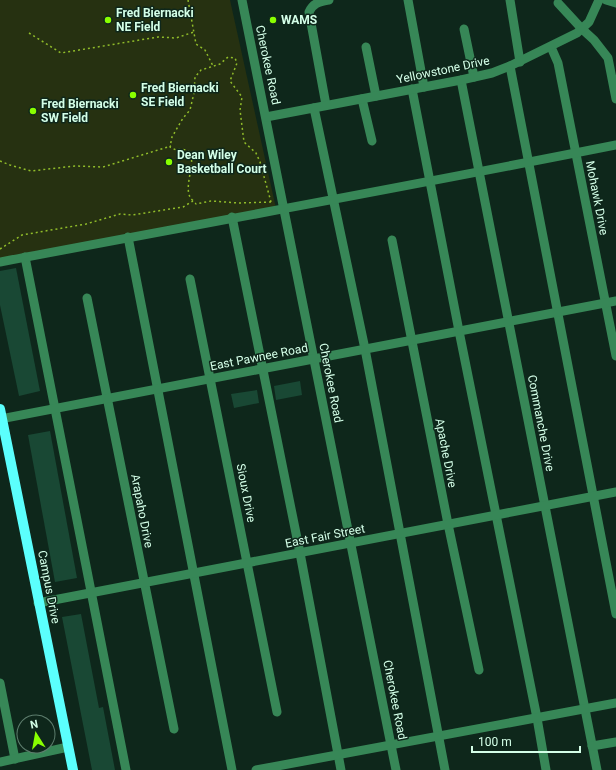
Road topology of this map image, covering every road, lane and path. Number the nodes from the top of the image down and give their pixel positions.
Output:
1 (188, 0) edge
2 (242, 0) edge
3 (329, 0) edge
4 (408, 0) edge
5 (510, 0) edge
6 (599, 0) edge
7 (606, 0) edge
8 (558, 3) dead end
9 (616, 3) edge
10 (464, 29) dead end
11 (582, 29) junction
12 (194, 32) junction
13 (28, 33) dead end
14 (366, 47) dead end
15 (550, 47) junction
16 (520, 62) junction
17 (213, 66) junction
18 (510, 66) junction
19 (474, 78) junction
20 (461, 80) junction
21 (424, 87) junction
22 (412, 89) junction
23 (376, 96) junction
24 (362, 99) junction
25 (616, 99) edge
26 (326, 106) junction
27 (314, 108) junction
28 (266, 116) junction
29 (372, 141) dead end
30 (616, 145) edge
31 (171, 146) junction
32 (576, 153) junction
33 (0, 161) edge
34 (528, 162) junction
35 (479, 172) junction
36 (430, 181) junction
37 (333, 199) junction
38 (193, 200) junction
39 (271, 202) junction
40 (284, 207) junction
41 (232, 217) junction
42 (128, 238) junction
43 (392, 240) dead end
44 (0, 249) edge
45 (25, 257) junction
46 (0, 262) edge
47 (190, 279) dead end
48 (87, 298) dead end
49 (616, 301) edge
50 (606, 303) junction
51 (558, 312) junction
52 (509, 322) junction
53 (459, 331) junction
54 (411, 340) junction
55 (365, 349) junction
56 (616, 356) edge
57 (314, 358) junction
58 (262, 368) junction
59 (210, 379) junction
60 (157, 389) junction
61 (107, 399) junction
62 (56, 408) junction
63 (1, 415) edge
64 (616, 492) edge
65 (594, 496) junction
66 (546, 506) junction
67 (496, 515) junction
68 (448, 524) junction
69 (400, 533) junction
70 (351, 542) junction
71 (300, 553) junction
72 (248, 563) junction
73 (194, 573) junction
74 (144, 583) junction
75 (91, 593) junction
76 (38, 602) junction
77 (616, 614) edge
78 (479, 670) dead end
79 (0, 683) edge
80 (616, 703) edge
81 (585, 710) junction
82 (277, 712) dead end
83 (537, 718) junction
84 (174, 729) dead end
85 (439, 737) junction
86 (616, 742) edge
87 (392, 746) junction
88 (592, 746) junction
89 (68, 747) junction
90 (338, 755) junction
91 (15, 759) junction
92 (0, 762) edge
93 (73, 770) edge
94 (126, 770) edge
95 (232, 770) edge
96 (256, 770) edge
97 (341, 770) edge
98 (396, 770) edge
99 (445, 770) edge
100 (546, 770) edge
101 (597, 770) edge

1 - 12 path
2 - 28 street, Cherokee Road
3 - 26 street
4 - 21 street
5 - 16 street
6 - 11 street, Yellowstone Drive
7 - 9 street
8 - 11 street
10 - 19 street
11 - 15 street, Yellowstone Drive
11 - 25 street
12 - 13 path
12 - 17 path
14 - 23 street
15 - 16 street, Yellowstone Drive
15 - 32 street, Mohawk Drive
16 - 18 street, Yellowstone Drive
17 - 31 path
17 - 39 path
18 - 19 street, Yellowstone Drive
18 - 34 street
19 - 20 street, Yellowstone Drive
20 - 21 street, Yellowstone Drive
20 - 35 street, Commanche Drive
21 - 22 street, Yellowstone Drive
22 - 23 street, Yellowstone Drive
22 - 36 street
23 - 24 street, Yellowstone Drive
24 - 26 street, Yellowstone Drive
24 - 29 street
26 - 27 street, Yellowstone Drive
27 - 28 street, Yellowstone Drive
27 - 37 street
28 - 40 street, Cherokee Road
30 - 32 street
31 - 33 path
31 - 38 path
32 - 34 street
32 - 50 street, Mohawk Drive
34 - 35 street
34 - 51 street
35 - 36 street
35 - 52 street, Commanche Drive
36 - 37 street
36 - 53 street
37 - 40 street
37 - 55 street
38 - 39 path
38 - 44 path
39 - 40 path
40 - 41 street
40 - 57 street, Cherokee Road
41 - 42 street
41 - 58 street
42 - 45 street
42 - 60 street
43 - 54 street, Apache Drive
45 - 46 street
45 - 62 street
47 - 59 street, Sioux Drive
48 - 61 street, Arapaho Drive
49 - 50 street, East Pawnee Road
50 - 51 street, East Pawnee Road
50 - 56 street, Mohawk Drive
51 - 52 street, East Pawnee Road
51 - 65 street
52 - 53 street, East Pawnee Road
52 - 66 street, Commanche Drive
53 - 54 street, East Pawnee Road
53 - 67 street
54 - 55 street, East Pawnee Road
54 - 68 street, Apache Drive
55 - 57 street, East Pawnee Road
55 - 69 street
57 - 58 street, East Pawnee Road
57 - 70 street, Cherokee Road
58 - 59 street, East Pawnee Road
58 - 71 street
59 - 60 street, East Pawnee Road
59 - 72 street, Sioux Drive
60 - 61 street, East Pawnee Road
60 - 73 street
61 - 62 street, East Pawnee Road
61 - 74 street, Arapaho Drive
62 - 63 street, East Pawnee Road
62 - 75 street
63 - 76 main road, Campus Drive
64 - 65 street, East Fair Street
65 - 66 street, East Fair Street
65 - 77 street
66 - 67 street, East Fair Street
66 - 81 street, Commanche Drive
67 - 68 street, East Fair Street
67 - 83 street
68 - 69 street, East Fair Street
68 - 78 street, Apache Drive
69 - 70 street, East Fair Street
69 - 85 street
70 - 71 street, East Fair Street
70 - 87 street, Cherokee Road
71 - 72 street, East Fair Street
71 - 90 street
72 - 73 street, East Fair Street
72 - 82 street, Sioux Drive
73 - 74 street, East Fair Street
73 - 95 street
74 - 75 street, East Fair Street
74 - 84 street, Arapaho Drive
75 - 76 street, East Fair Street
75 - 94 street
76 - 89 main road, Campus Drive
79 - 91 street
80 - 81 street
81 - 83 street
81 - 88 street, Commanche Drive
83 - 85 street
83 - 100 street
85 - 87 street
85 - 99 street
86 - 88 street
87 - 90 street
87 - 98 street, Cherokee Road
88 - 101 street, Commanche Drive
89 - 91 street
89 - 93 main road, Campus Drive
90 - 96 street
90 - 97 street
91 - 92 street

